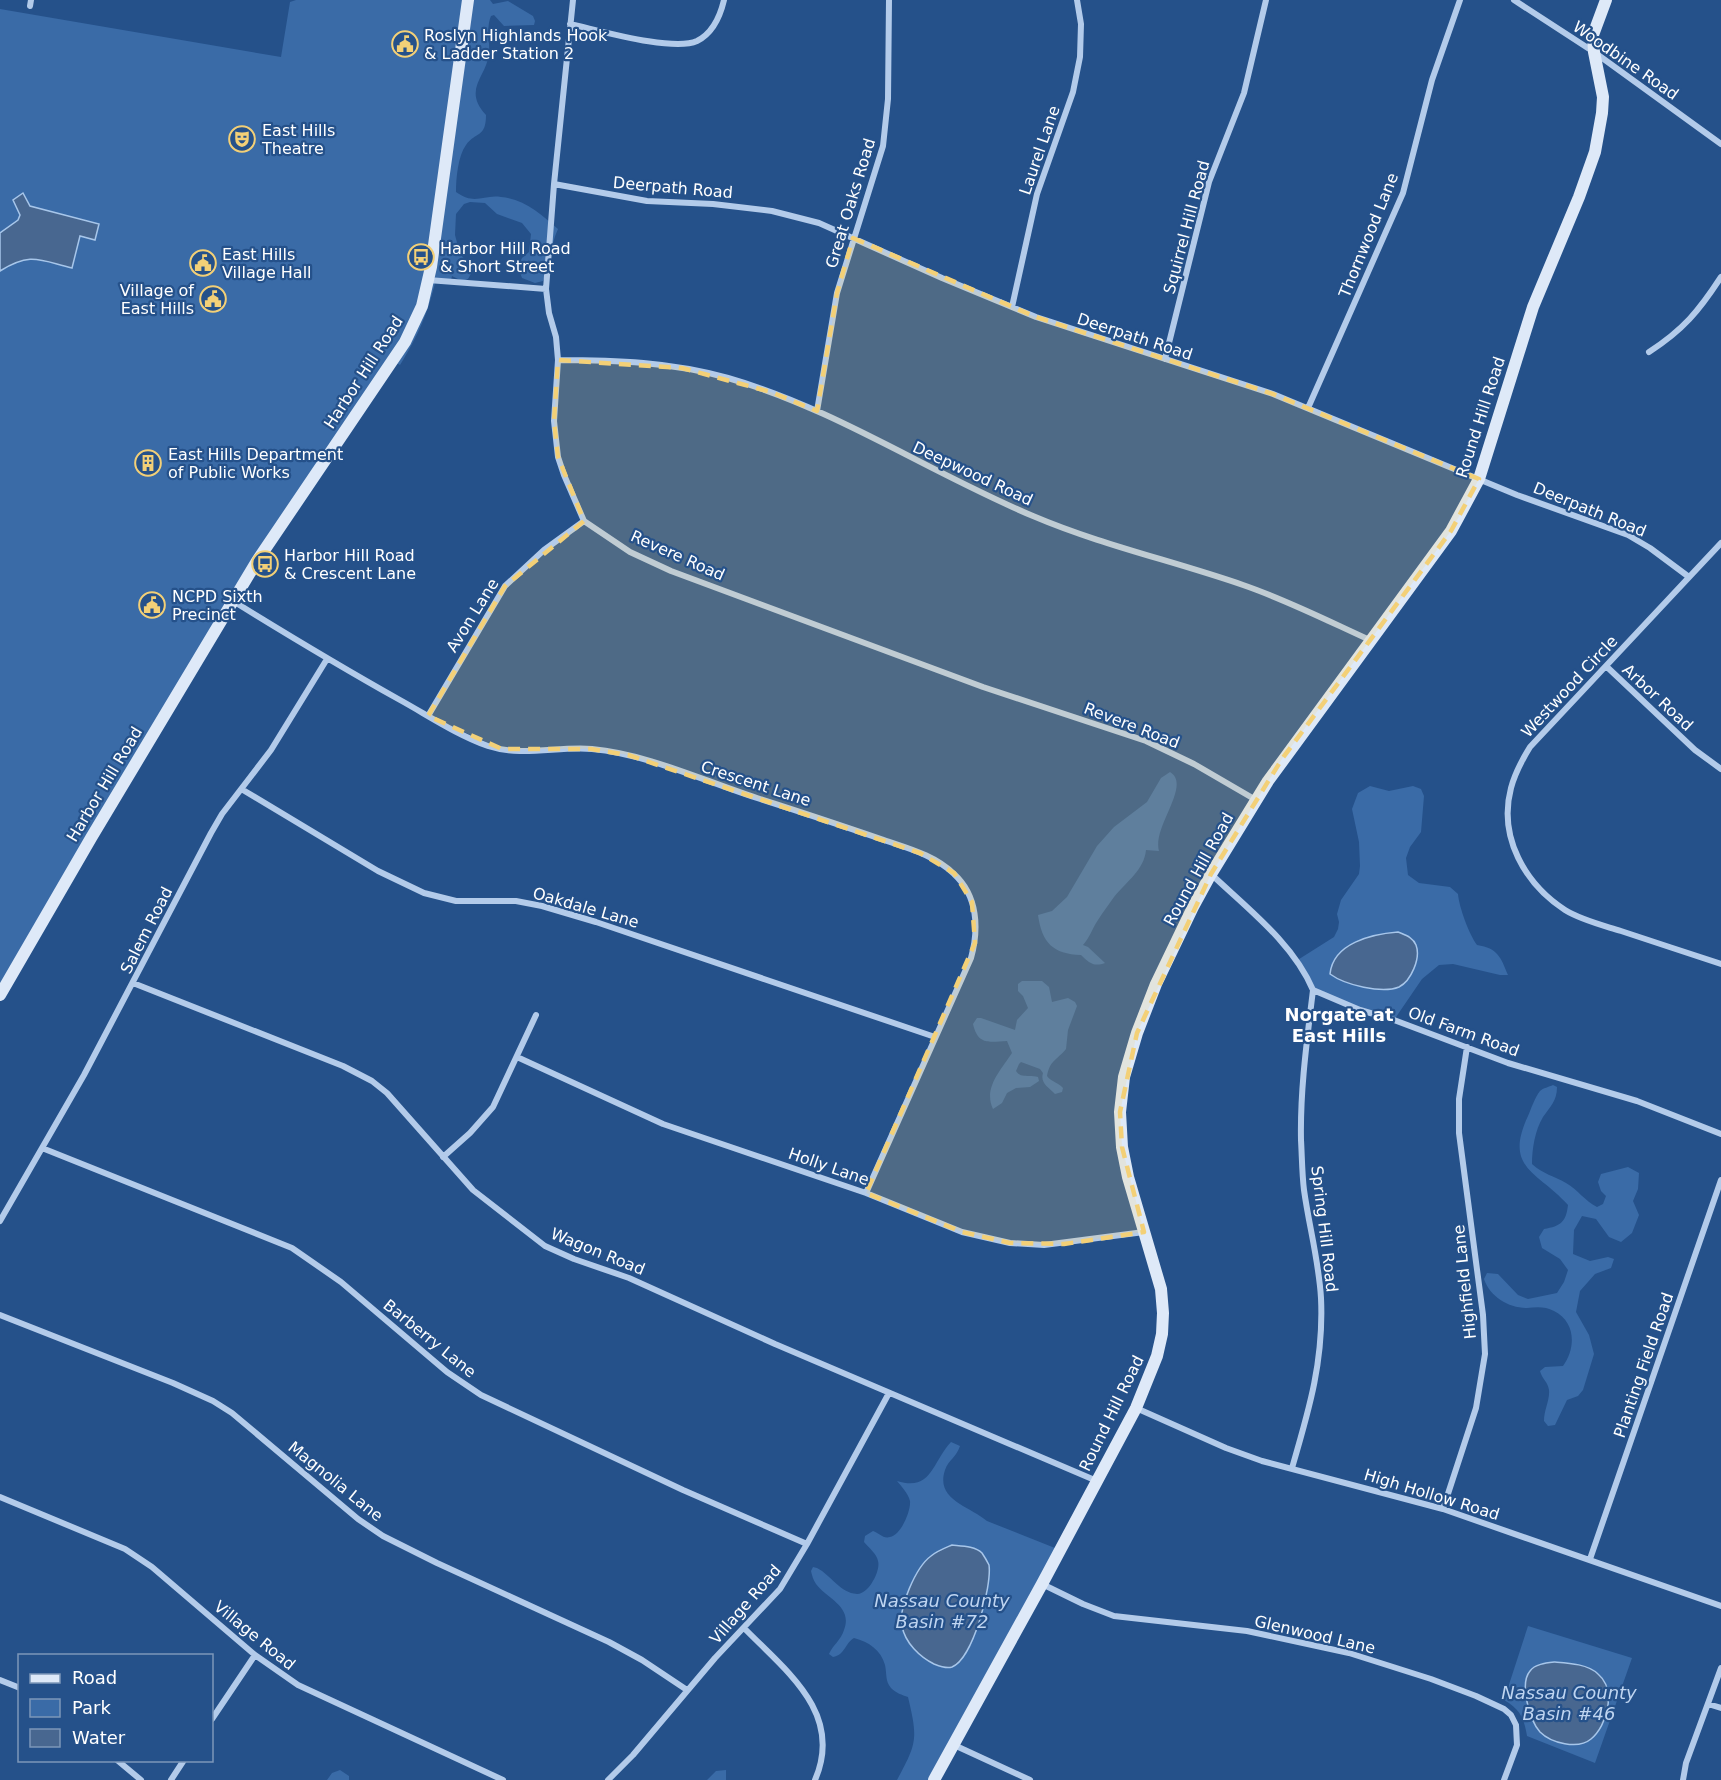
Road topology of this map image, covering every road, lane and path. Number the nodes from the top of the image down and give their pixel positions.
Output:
1 (468, 0) edge
2 (573, 0) edge
3 (724, 0) edge
4 (889, 0) edge
5 (1077, 0) edge
6 (1266, 0) edge
7 (1460, 0) edge
8 (1514, 0) edge
9 (1606, 0) edge
10 (570, 24) junction
11 (1594, 52) junction
12 (1721, 144) edge
13 (554, 184) junction
14 (853, 238) junction
15 (1721, 277) edge
16 (428, 280) junction
17 (546, 289) junction
18 (1012, 307) junction
19 (1649, 352) dead end
20 (1165, 359) junction
21 (558, 360) junction
22 (1308, 408) junction
23 (817, 411) junction
24 (1479, 479) junction
25 (584, 520) junction
26 (1721, 543) edge
27 (1689, 577) junction
28 (232, 601) junction
29 (1372, 641) junction
30 (327, 659) junction
31 (1606, 666) junction
32 (428, 716) junction
33 (1721, 769) edge
34 (243, 790) junction
35 (1256, 800) junction
36 (1211, 874) junction
37 (1721, 964) edge
38 (134, 983) junction
39 (1313, 990) junction
40 (0, 995) edge
41 (536, 1015) dead end
42 (935, 1037) junction
43 (1467, 1047) junction
44 (517, 1057) junction
45 (1721, 1134) edge
46 (42, 1148) junction
47 (443, 1157) junction
48 (1721, 1180) edge
49 (866, 1193) junction
50 (0, 1221) edge
51 (1144, 1232) junction
52 (0, 1315) edge
53 (889, 1393) junction
54 (1136, 1408) junction
55 (1292, 1468) junction
56 (1097, 1481) junction
57 (0, 1497) edge
58 (1443, 1509) junction
59 (807, 1544) junction
60 (1590, 1559) junction
61 (1042, 1584) junction
62 (1721, 1606) edge
63 (744, 1628) junction
64 (255, 1655) junction
65 (1721, 1668) edge
66 (0, 1680) edge
67 (18, 1687) edge
68 (687, 1690) junction
69 (1708, 1704) junction
70 (1721, 1708) edge
71 (213, 1718) edge
72 (953, 1745) junction
73 (118, 1762) edge
74 (183, 1762) edge
75 (141, 1780) edge
76 (171, 1780) edge
77 (503, 1780) edge
78 (608, 1780) edge
79 (814, 1780) edge
80 (934, 1780) edge
81 (1030, 1780) edge
82 (1504, 1780) edge
83 (1683, 1780) edge

1 - 16 street, Harbor Hill Road
2 - 10 street
3 - 10 street
4 - 14 street, Great Oaks Road
5 - 18 street, Laurel Lane
6 - 20 street, Squirrel Hill Road
7 - 22 street, Thornwood Lane
8 - 11 street, Woodbine Road
9 - 11 street, Round Hill Road
10 - 13 street
11 - 12 street, Woodbine Road
11 - 24 street, Round Hill Road
13 - 14 street, Deerpath Road
13 - 17 street
14 - 18 street, Deerpath Road
14 - 23 street, Great Oaks Road
15 - 19 street
16 - 17 street
16 - 28 street, Harbor Hill Road
17 - 21 street
18 - 20 street, Deerpath Road
20 - 22 street, Deerpath Road
21 - 23 street, Deepwood Road
21 - 25 street
22 - 24 street, Deerpath Road
23 - 29 street, Deepwood Road
24 - 27 street, Deerpath Road
24 - 29 street, Round Hill Road
25 - 32 street, Avon Lane
25 - 35 street, Revere Road
26 - 27 street, Westwood Circle
27 - 31 street, Westwood Circle
28 - 30 street, Crescent Lane
28 - 40 street, Harbor Hill Road
29 - 35 street, Round Hill Road
30 - 32 street, Crescent Lane
30 - 34 street, Salem Road
31 - 33 street, Arbor Road
31 - 37 street, Westwood Circle
32 - 42 street, Crescent Lane
34 - 38 street, Salem Road
34 - 42 street, Oakdale Lane
35 - 36 street, Round Hill Road
36 - 39 street
36 - 51 street, Round Hill Road
38 - 46 street, Salem Road
38 - 47 street, Wagon Road
39 - 43 street, Old Farm Road
39 - 55 street, Spring Hill Road
41 - 44 street
42 - 49 street, Crescent Lane
43 - 45 street, Old Farm Road
43 - 58 street, Highfield Lane
44 - 47 street
44 - 49 street, Holly Lane
46 - 50 street, Salem Road
46 - 59 street, Barberry Lane
47 - 53 street, Wagon Road
48 - 60 street, Planting Field Road
49 - 51 street, Holly Lane
51 - 54 street, Round Hill Road
52 - 68 street, Magnolia Lane
53 - 56 street, Wagon Road
53 - 59 street, Village Road
54 - 55 street, High Hollow Road
54 - 56 street, Round Hill Road
55 - 58 street, High Hollow Road
56 - 61 street, Round Hill Road
57 - 64 street, Village Road
58 - 60 street, High Hollow Road
59 - 63 street, Village Road
60 - 62 street, High Hollow Road
61 - 72 street, Round Hill Road
61 - 82 street, Glenwood Lane
63 - 68 street, Village Road
63 - 79 street
64 - 71 street
64 - 77 street, Village Road
65 - 69 street
66 - 67 street
68 - 78 street, Village Road
69 - 70 street
69 - 83 street
72 - 80 street, Round Hill Road
72 - 81 street
73 - 75 street
74 - 76 street

